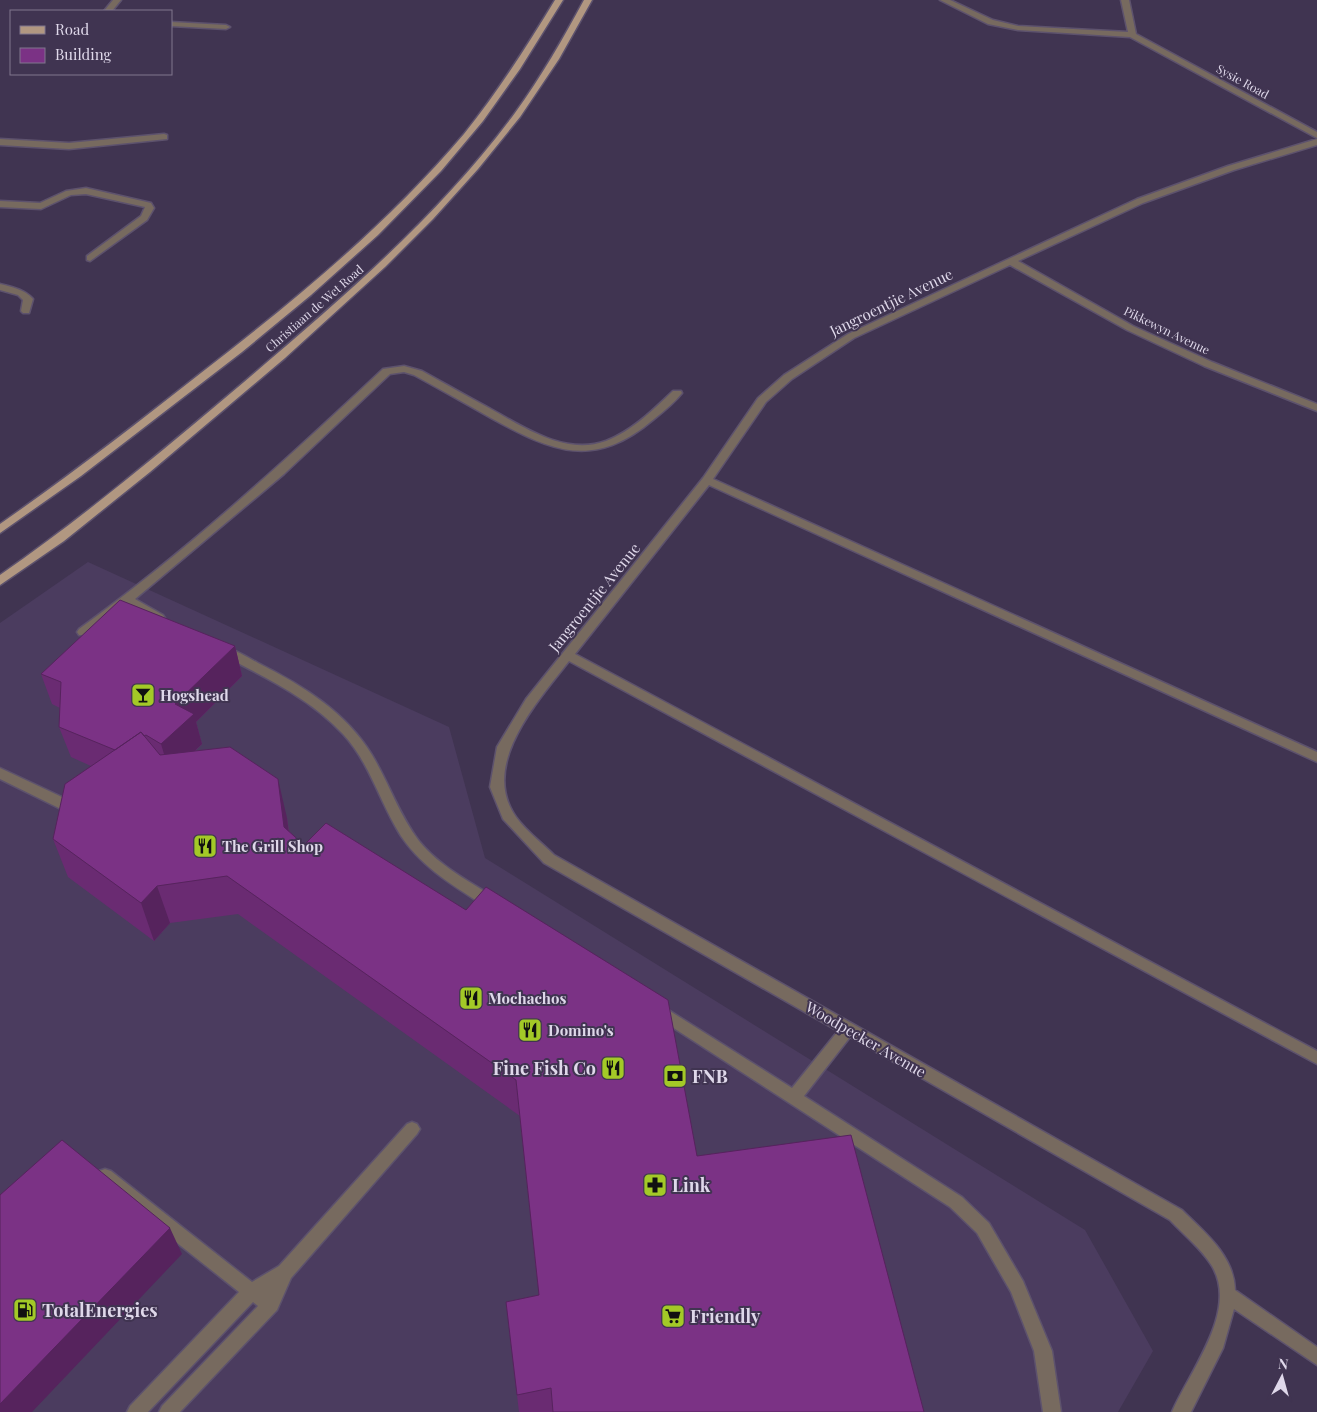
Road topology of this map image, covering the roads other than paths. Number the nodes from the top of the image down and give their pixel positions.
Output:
1 (117, 0) edge
2 (559, 0) edge
3 (588, 0) edge
4 (944, 0) edge
5 (1125, 0) edge
6 (109, 10) edge
7 (172, 24) edge
8 (226, 27) dead end
9 (1132, 35) junction
10 (1317, 135) edge
11 (164, 137) dead end
12 (0, 142) edge
13 (1317, 142) edge
14 (0, 204) edge
15 (90, 258) dead end
16 (1012, 262) junction
17 (0, 287) edge
18 (26, 311) dead end
19 (676, 393) dead end
20 (1317, 408) edge
21 (707, 480) junction
22 (0, 529) edge
23 (0, 581) edge
24 (127, 600) junction
25 (173, 626) edge
26 (83, 632) edge
27 (207, 643) edge
28 (568, 655) junction
29 (1317, 757) edge
30 (0, 773) edge
31 (497, 787) joint
32 (82, 813) edge
33 (505, 912) edge
34 (645, 1002) edge
35 (848, 1029) junction
36 (1317, 1058) edge
37 (794, 1097) junction
38 (412, 1129) dead end
39 (92, 1165) edge
40 (285, 1272) junction
41 (251, 1292) junction
42 (1229, 1296) junction
43 (271, 1304) junction
44 (1317, 1357) edge
45 (136, 1412) edge
46 (168, 1412) edge
47 (1052, 1412) edge
48 (1180, 1412) edge

1 - 6 street
2 - 22 main road, Christiaan de Wet Road
3 - 23 main road, Christiaan de Wet Road
4 - 9 street
5 - 9 street
7 - 8 street
9 - 10 street, Sysie Road
11 - 12 street
13 - 16 street, Jangroentjie Avenue
14 - 15 street
16 - 20 street, Pikkewyn Avenue
16 - 21 street, Jangroentjie Avenue
17 - 18 street
19 - 24 street
21 - 28 street, Jangroentjie Avenue
21 - 29 street
24 - 25 street
24 - 26 street
27 - 33 street
28 - 31 street, Jangroentjie Avenue
28 - 36 street
30 - 32 street
31 - 35 street, Woodpecker Avenue
34 - 37 street
35 - 37 street
35 - 42 street, Woodpecker Avenue
37 - 47 street
38 - 40 street
39 - 41 street
40 - 41 street
40 - 43 street
41 - 43 street
41 - 45 street
42 - 44 street
42 - 48 street
43 - 46 street

